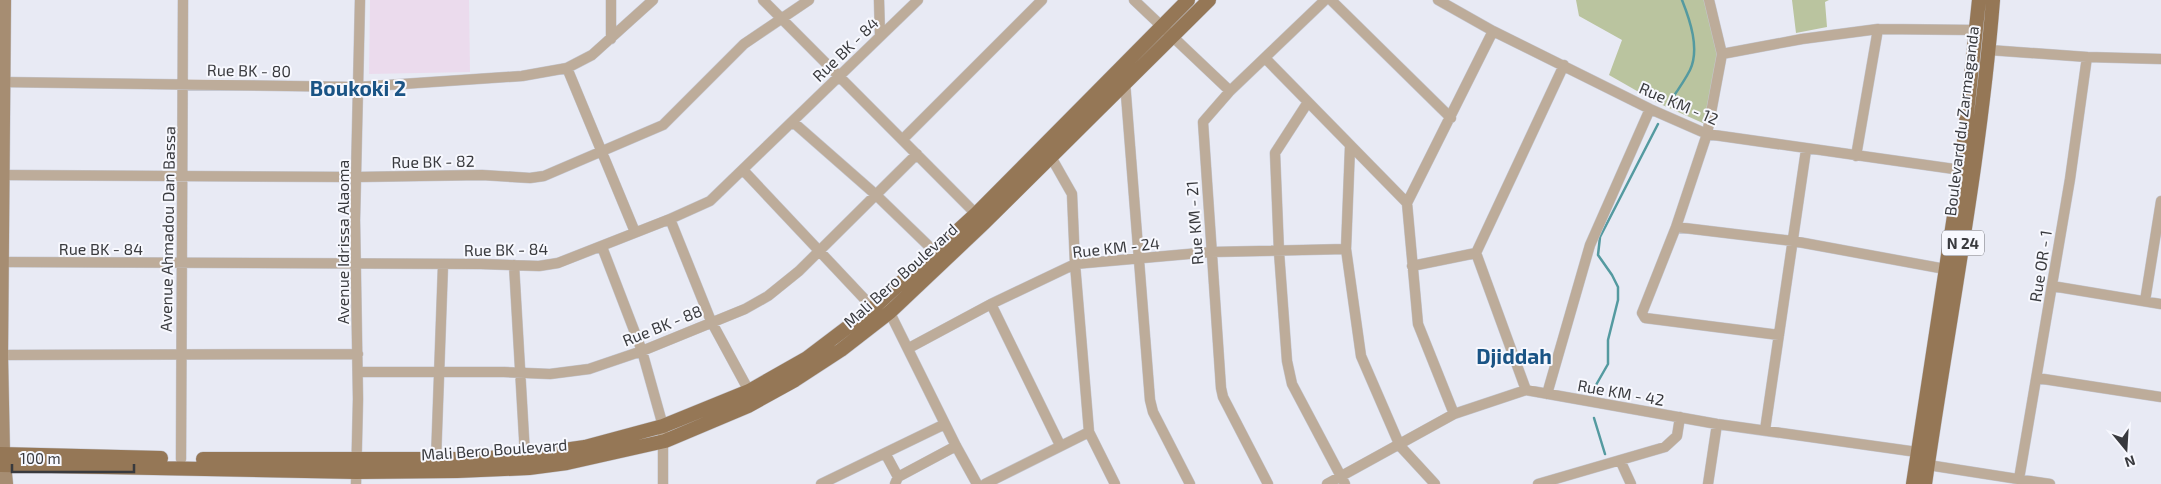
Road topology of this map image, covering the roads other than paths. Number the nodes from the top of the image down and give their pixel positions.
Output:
1 (4, 0) edge
2 (183, 0) edge
3 (360, 0) edge
4 (611, 0) edge
5 (652, 0) edge
6 (763, 0) edge
7 (809, 0) edge
8 (880, 0) edge
9 (918, 0) edge
10 (1042, 0) edge
11 (1134, 0) edge
12 (1188, 0) edge
13 (1209, 0) edge
14 (1325, 0) edge
15 (1331, 0) edge
16 (1438, 0) edge
17 (1709, 0) edge
18 (1979, 0) edge
19 (1993, 0) edge
20 (780, 19) junction
21 (1878, 29) junction
22 (1493, 30) junction
23 (1976, 30) junction
24 (1166, 31) junction
25 (880, 35) junction
26 (611, 39) junction
27 (1989, 50) junction
28 (1722, 54) junction
29 (2087, 57) junction
30 (1265, 58) junction
31 (2161, 59) edge
32 (1564, 65) junction
33 (567, 68) junction
34 (838, 75) junction
35 (2, 82) edge
36 (1125, 82) junction
37 (184, 83) junction
38 (358, 87) junction
39 (1230, 91) junction
40 (1308, 102) junction
41 (1089, 108) junction
42 (1650, 109) junction
43 (1451, 118) junction
44 (1966, 120) junction
45 (793, 122) junction
46 (1980, 123) junction
47 (1073, 124) junction
48 (1707, 134) junction
49 (903, 139) junction
50 (1350, 146) junction
51 (1806, 150) junction
52 (602, 153) junction
53 (916, 154) junction
54 (1856, 156) junction
55 (1051, 157) junction
56 (743, 170) junction
57 (1960, 170) junction
58 (1, 175) edge
59 (183, 175) junction
60 (357, 177) junction
61 (875, 194) junction
62 (1407, 203) junction
63 (2161, 206) edge
64 (980, 218) junction
65 (670, 219) junction
66 (1676, 227) junction
67 (635, 232) junction
68 (1793, 242) junction
69 (602, 246) junction
70 (1346, 249) junction
71 (819, 251) junction
72 (935, 252) junction
73 (1211, 252) junction
74 (1279, 252) junction
75 (1476, 253) junction
76 (1140, 259) junction
77 (0, 262) edge
78 (182, 263) junction
79 (1075, 264) junction
80 (356, 265) junction
81 (443, 265) junction
82 (514, 266) junction
83 (1412, 266) junction
84 (1945, 269) junction
85 (2052, 286) junction
86 (2146, 301) junction
87 (878, 304) junction
88 (991, 304) junction
89 (2161, 304) edge
90 (890, 312) junction
91 (711, 322) junction
92 (1779, 335) junction
93 (909, 348) junction
94 (642, 351) junction
95 (181, 354) junction
96 (358, 354) junction
97 (0, 355) edge
98 (358, 372) junction
99 (520, 373) junction
100 (439, 374) junction
101 (2037, 378) junction
102 (1526, 390) junction
103 (749, 391) junction
104 (1547, 394) junction
105 (2161, 397) edge
106 (1454, 414) junction
107 (1680, 417) junction
108 (945, 424) junction
109 (1717, 424) junction
110 (663, 426) junction
111 (1765, 430) junction
112 (1089, 432) junction
113 (664, 441) junction
114 (1060, 445) junction
115 (956, 446) junction
116 (1400, 446) junction
117 (885, 453) junction
118 (525, 455) junction
119 (1925, 456) junction
120 (180, 459) junction
121 (436, 459) junction
122 (1620, 460) junction
123 (1, 462) edge
124 (356, 472) edge
125 (1343, 480) edge
126 (896, 481) edge
127 (2020, 481) edge
128 (6, 484) edge
129 (663, 484) edge
130 (821, 484) edge
131 (977, 484) edge
132 (985, 484) edge
133 (1115, 484) edge
134 (1190, 484) edge
135 (1268, 484) edge
136 (1327, 484) edge
137 (1435, 484) edge
138 (1538, 484) edge
139 (1631, 484) edge
140 (1708, 484) edge
141 (1913, 484) edge
142 (1925, 484) edge
143 (2050, 484) edge

1 - 35 main road
2 - 37 street, Avenue Ahmadou Dan Bassa
3 - 38 street, Avenue Idrissa Alaoma
4 - 26 street
5 - 26 street, Rue BK - 80
6 - 20 street
7 - 20 street, Rue BK - 82
8 - 25 street
9 - 25 street, Rue BK - 84
10 - 49 street
11 - 24 street
12 - 24 main road, Mali Bero Boulevard
13 - 24 main road, Mali Bero Boulevard
14 - 30 street, Rue KM - 21
15 - 43 street
16 - 22 street, Rue KM - 12
17 - 28 street
18 - 23 main road, Boulevard du Zarmaganda / N 24
19 - 27 main road, Boulevard du Zarmaganda / N 24
20 - 34 street
20 - 52 street, Rue BK - 82
21 - 23 street
21 - 28 street
21 - 54 street
22 - 32 street, Rue KM - 12
22 - 43 street
23 - 44 main road, Boulevard du Zarmaganda / N 24
24 - 36 main road, Mali Bero Boulevard
24 - 39 street
24 - 41 main road, Mali Bero Boulevard
25 - 34 street, Rue BK - 84
26 - 33 street, Rue BK - 80
27 - 29 street
27 - 46 main road, Boulevard du Zarmaganda / N 24
28 - 48 street
29 - 31 street
29 - 85 street, Rue OR - 1
30 - 39 street, Rue KM - 21
30 - 40 street
32 - 42 street, Rue KM - 12
32 - 75 street
33 - 38 street, Rue BK - 80
33 - 52 street
34 - 45 street, Rue BK - 84
34 - 49 street
35 - 37 street, Rue BK - 80
35 - 58 main road
36 - 41 main road, Mali Bero Boulevard
36 - 76 street
37 - 38 street, Rue BK - 80
37 - 59 street, Avenue Ahmadou Dan Bassa
38 - 60 street, Avenue Idrissa Alaoma
39 - 73 street, Rue KM - 21
40 - 50 street
40 - 74 street
41 - 47 main road, Mali Bero Boulevard
42 - 48 street, Rue KM - 12
42 - 104 street
43 - 62 street
44 - 46 main road
44 - 57 main road, Boulevard du Zarmaganda / N 24
45 - 56 street, Rue BK - 84
45 - 61 street
46 - 119 main road, Boulevard du Zarmaganda / N 24
47 - 55 main road, Mali Bero Boulevard
47 - 64 main road, Mali Bero Boulevard
48 - 51 street, Rue KM - 12
48 - 66 street
49 - 53 street
50 - 62 street
50 - 70 street
51 - 54 street, Rue KM - 12
51 - 68 street
52 - 60 street, Rue BK - 82
52 - 67 street
53 - 61 street, Rue BK - 88
53 - 64 street
54 - 57 street, Rue KM - 12
55 - 64 main road, Mali Bero Boulevard
55 - 79 street
56 - 65 street, Rue BK - 84
56 - 71 street
57 - 84 main road, Boulevard du Zarmaganda / N 24
58 - 59 street, Rue BK - 82
58 - 77 main road
59 - 60 street, Rue BK - 82
59 - 78 street, Avenue Ahmadou Dan Bassa
60 - 80 street, Avenue Idrissa Alaoma
61 - 71 street, Rue BK - 88
61 - 72 street
62 - 83 street
63 - 86 street
64 - 72 main road, Mali Bero Boulevard
64 - 90 main road, Mali Bero Boulevard
65 - 67 street, Rue BK - 84
65 - 91 street
66 - 68 street
66 - 92 street
67 - 69 street, Rue BK - 84
68 - 84 street
68 - 92 street
69 - 82 street, Rue BK - 84
69 - 94 street
70 - 74 street, Rue KM - 24
70 - 116 street
71 - 87 street
71 - 91 street, Rue BK - 88
72 - 87 main road, Mali Bero Boulevard
73 - 74 street, Rue KM - 24
73 - 76 street, Rue KM - 24
73 - 135 street, Rue KM - 21
74 - 125 street
75 - 83 street
75 - 102 street
76 - 79 street, Rue KM - 24
76 - 134 street
77 - 78 street, Rue BK - 84
77 - 97 main road
78 - 80 street, Rue BK - 84
78 - 95 street, Avenue Ahmadou Dan Bassa
79 - 88 street, Rue KM - 24
79 - 112 street
80 - 81 street, Rue BK - 84
80 - 96 street, Avenue Idrissa Alaoma
81 - 82 street, Rue BK - 84
81 - 100 street
82 - 99 street
83 - 106 street
84 - 119 main road, Boulevard du Zarmaganda / N 24
85 - 86 street
85 - 101 street, Rue OR - 1
86 - 89 street
87 - 90 street
87 - 103 main road, Mali Bero Boulevard
88 - 93 street, Rue KM - 24
88 - 114 street
90 - 93 street
90 - 113 main road, Mali Bero Boulevard
91 - 94 street, Rue BK - 88
91 - 103 street
92 - 111 street
93 - 108 street
94 - 99 street, Rue BK - 88
94 - 110 street
95 - 96 street
95 - 97 street
95 - 120 street, Avenue Ahmadou Dan Bassa
96 - 98 street, Avenue Idrissa Alaoma
97 - 123 main road
98 - 100 street, Rue BK - 88
98 - 124 street, Avenue Idrissa Alaoma
99 - 100 street, Rue BK - 88
99 - 118 street
100 - 121 street
101 - 105 street
101 - 127 street, Rue OR - 1
102 - 104 street, Rue KM - 42
102 - 106 street, Rue KM - 42
103 - 110 main road, Mali Bero Boulevard
104 - 107 street, Rue KM - 42
106 - 116 street, Rue KM - 42
107 - 109 street, Rue KM - 42
107 - 122 street
108 - 115 street
108 - 117 street
109 - 111 street, Rue KM - 42
109 - 140 street
110 - 113 street
110 - 118 main road, Mali Bero Boulevard
111 - 119 street, Rue KM - 42
112 - 114 street
112 - 133 street
113 - 124 main road, Mali Bero Boulevard
113 - 129 street
114 - 132 street
115 - 126 street
115 - 131 street
116 - 125 street, Rue KM - 42
116 - 137 street
117 - 126 street
117 - 130 street
118 - 121 main road, Mali Bero Boulevard
119 - 127 street, Rue KM - 42
119 - 141 main road, Boulevard du Zarmaganda / N 24
119 - 142 main road, Boulevard du Zarmaganda / N 24
120 - 123 main road, Mali Bero Boulevard
120 - 124 main road, Mali Bero Boulevard
121 - 124 main road, Mali Bero Boulevard
122 - 138 street
122 - 139 street
123 - 124 main road, Mali Bero Boulevard
123 - 128 main road
125 - 136 street, Rue KM - 42
127 - 143 street, Rue KM - 42

